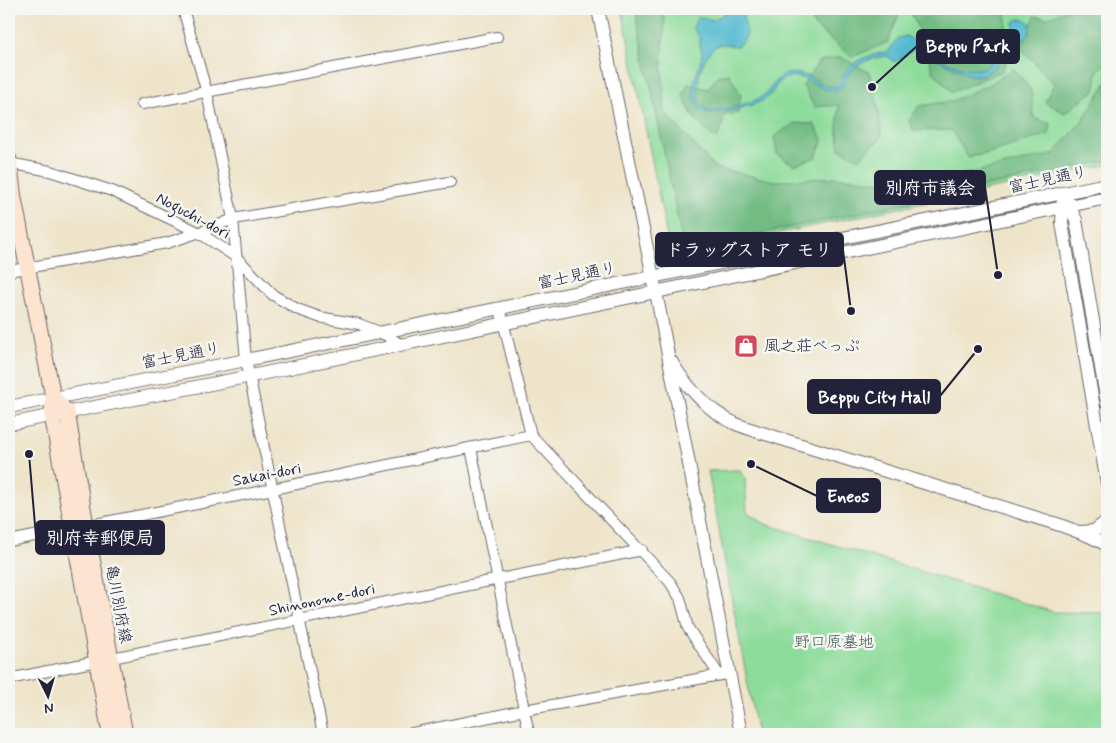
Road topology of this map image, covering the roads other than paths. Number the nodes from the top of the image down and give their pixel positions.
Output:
1 (183, 9) edge
2 (598, 9) edge
3 (497, 37) dead end
4 (207, 93) junction
5 (142, 104) dead end
6 (9, 162) edge
7 (450, 182) dead end
8 (1107, 184) edge
9 (1064, 193) junction
10 (1107, 198) edge
11 (1066, 207) junction
12 (233, 219) junction
13 (198, 232) junction
14 (236, 257) junction
15 (28, 267) junction
16 (9, 271) edge
17 (653, 277) junction
18 (656, 292) junction
19 (500, 308) junction
20 (503, 323) junction
21 (382, 333) junction
22 (402, 345) junction
23 (667, 352) junction
24 (246, 360) junction
25 (251, 376) junction
26 (53, 397) junction
27 (1107, 403) edge
28 (9, 407) edge
29 (67, 412) junction
30 (52, 416) junction
31 (9, 424) edge
32 (530, 435) junction
33 (471, 448) junction
34 (1107, 483) edge
35 (273, 489) junction
36 (1107, 521) edge
37 (79, 527) junction
38 (1080, 532) junction
39 (9, 541) edge
40 (1107, 545) edge
41 (642, 550) junction
42 (497, 579) junction
43 (301, 620) junction
44 (103, 659) junction
45 (724, 674) junction
46 (9, 679) edge
47 (524, 710) junction
48 (110, 734) edge
49 (125, 734) edge
50 (323, 734) edge
51 (408, 734) edge
52 (529, 734) edge
53 (741, 734) edge

1 - 4 street
2 - 17 street
3 - 4 street
4 - 5 street
4 - 12 street
6 - 13 street, Noguchi-dori
6 - 15 main road, 亀川別府線
7 - 12 street
8 - 9 street, 富士見通り
9 - 11 street
9 - 17 street, 富士見通り
10 - 11 street
11 - 18 street
11 - 27 street
11 - 34 street
12 - 13 street
12 - 14 street
13 - 14 street, Noguchi-dori
13 - 15 street
14 - 21 street, Noguchi-dori
14 - 24 street
15 - 16 street
15 - 26 main road, 亀川別府線
17 - 18 street
17 - 19 street, 富士見通り
18 - 20 street
18 - 23 street
19 - 20 street
19 - 21 street, 富士見通り
20 - 22 street
20 - 32 street
21 - 22 street, Noguchi-dori
21 - 24 street, 富士見通り
22 - 25 street
23 - 38 street
23 - 45 street
24 - 25 street
24 - 26 street, 富士見通り
25 - 29 street
25 - 35 street
26 - 28 street, 富士見通り
26 - 29 main road
26 - 30 main road, 亀川別府線
29 - 30 street
29 - 37 main road, 亀川別府線
30 - 31 street
30 - 37 main road, 亀川別府線
32 - 33 street, Sakai-dori
32 - 41 street
33 - 35 street, Sakai-dori
33 - 42 street
35 - 37 street, Sakai-dori
35 - 43 street
36 - 38 street
37 - 39 street, Sakai-dori
37 - 44 main road, 亀川別府線
38 - 40 street
41 - 42 street, Shinonome-dori
41 - 45 street
42 - 43 street, Shinonome-dori
42 - 47 street
43 - 44 street, Shinonome-dori
43 - 50 street
44 - 46 street, Shinonome-dori
44 - 48 main road, 亀川別府線
44 - 49 main road, 亀川別府線
45 - 47 street
45 - 53 street
47 - 51 street
47 - 52 street

